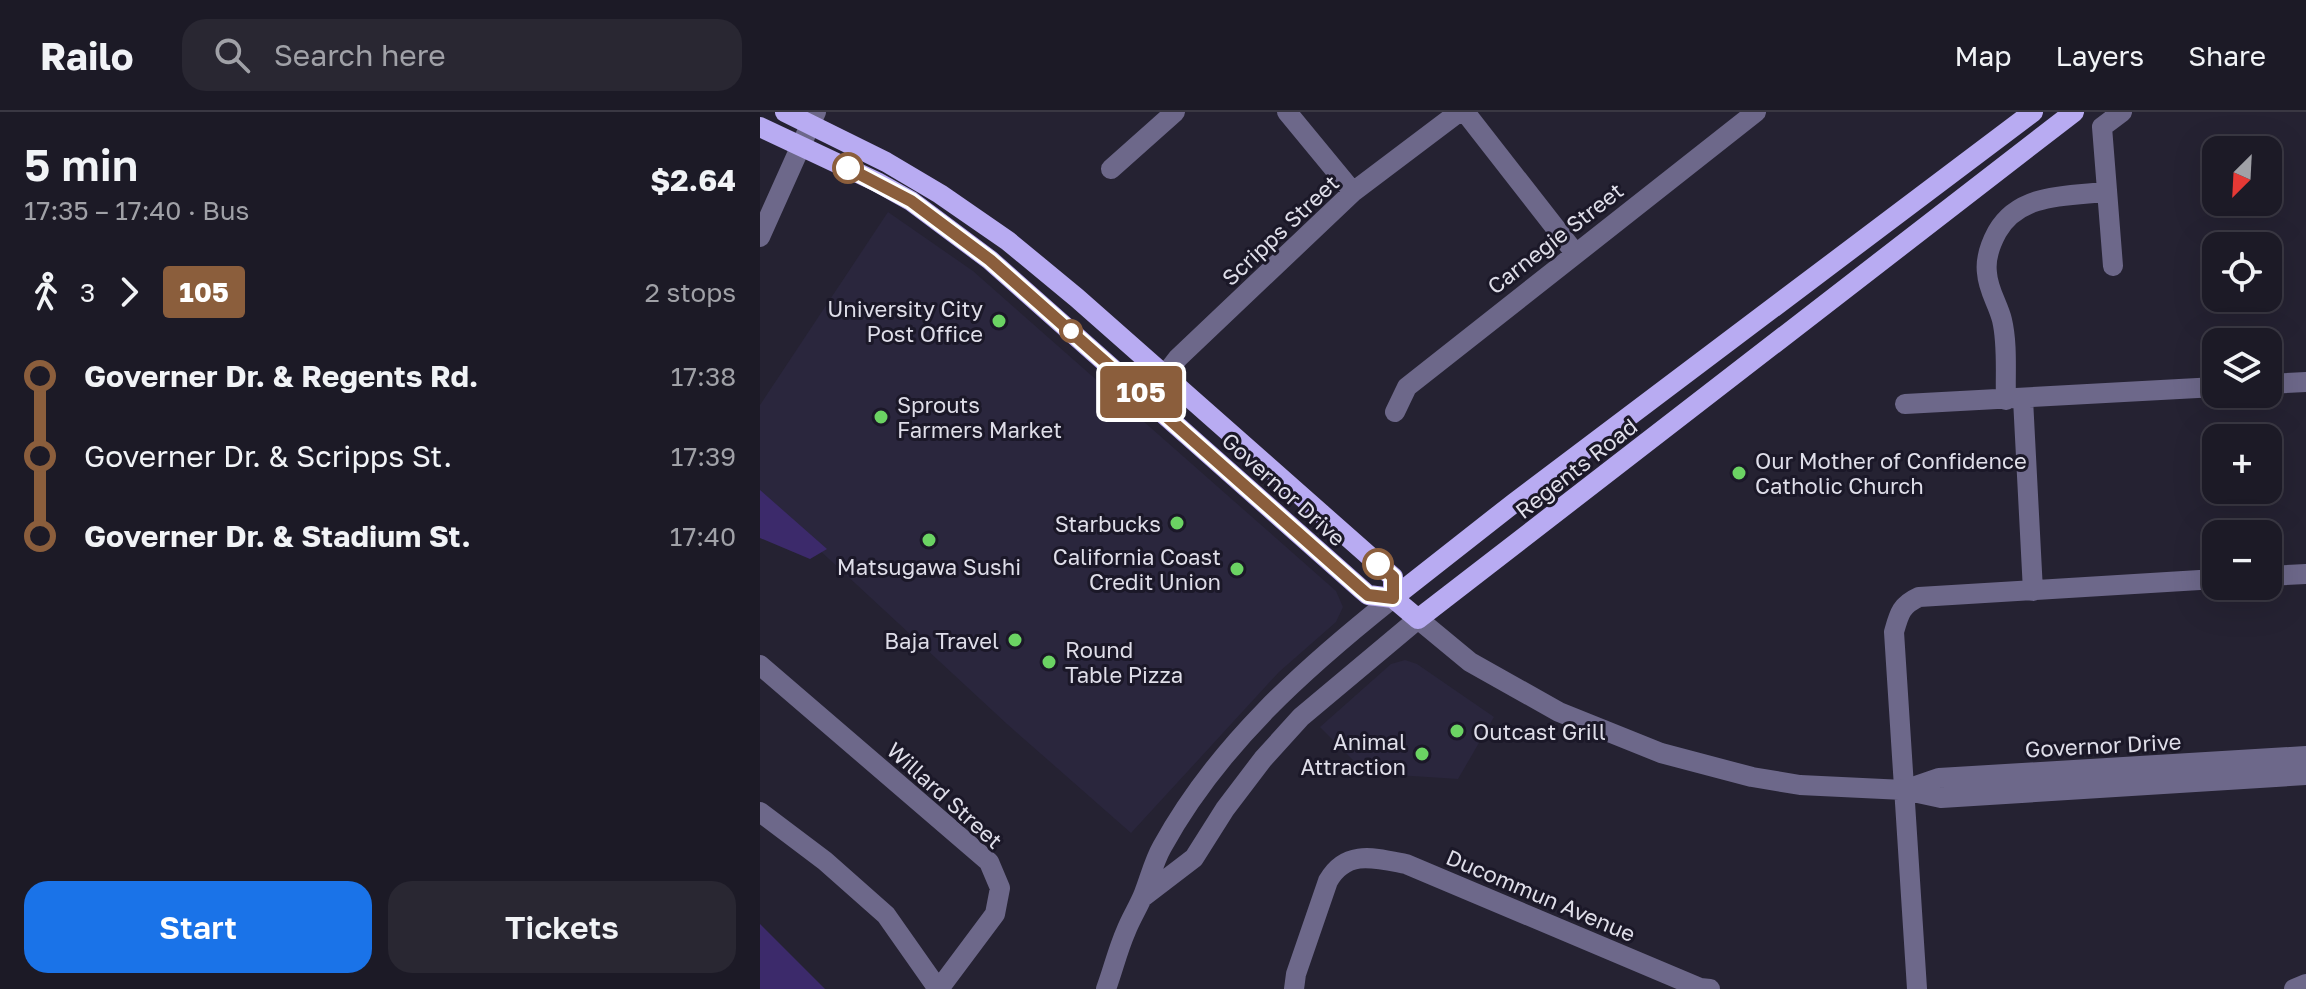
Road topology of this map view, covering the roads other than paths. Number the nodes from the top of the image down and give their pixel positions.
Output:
1 (785, 112) edge
2 (1175, 112) edge
3 (1287, 112) edge
4 (1462, 112) edge
5 (1756, 112) edge
6 (2033, 112) edge
7 (2074, 112) edge
8 (2122, 112) edge
9 (813, 118) edge
10 (760, 127) edge
11 (802, 145) junction
12 (1111, 169) dead end
13 (1353, 192) junction
14 (2106, 192) junction
15 (760, 237) edge
16 (1575, 253) junction
17 (2113, 266) dead end
18 (1165, 376) junction
19 (2306, 382) edge
20 (2282, 383) edge
21 (2202, 388) edge
22 (1147, 398) junction
23 (2015, 400) junction
24 (1905, 404) dead end
25 (1395, 412) dead end
26 (2306, 574) edge
27 (2282, 575) edge
28 (2202, 580) edge
29 (2033, 591) junction
30 (1393, 598) junction
31 (1418, 619) junction
32 (760, 665) edge
33 (2306, 756) edge
34 (2306, 775) edge
35 (1904, 790) junction
36 (760, 812) edge
37 (1143, 897) junction
38 (2306, 984) edge
39 (939, 989) edge
40 (1106, 989) edge
41 (1294, 989) edge
42 (1710, 989) edge
43 (1917, 989) edge
44 (2294, 989) edge

1 - 9 main road, Governor Drive
2 - 12 street
3 - 13 street
4 - 13 street, Scripps Street
4 - 16 street
5 - 16 street, Carnegie Street
6 - 30 main road, Regents Road
7 - 31 main road, Regents Road
8 - 14 street
9 - 11 street
9 - 18 main road, Governor Drive
10 - 11 main road, Governor Drive
11 - 15 street
11 - 22 main road, Governor Drive
13 - 18 street, Scripps Street
14 - 17 street
14 - 23 street
16 - 25 street, Carnegie Street
18 - 22 street, Scripps Street
18 - 30 main road, Governor Drive
19 - 20 street
21 - 23 street
22 - 30 main road, Governor Drive
23 - 24 street
23 - 29 street
26 - 27 street
28 - 29 street
29 - 35 street
30 - 31 main road, Governor Drive
30 - 37 street, Regents Road
31 - 35 street, Governor Drive
31 - 37 street, Regents Road
32 - 39 street, Willard Street
33 - 35 street, Governor Drive
34 - 35 street, Governor Drive
35 - 43 street
36 - 39 street
37 - 40 street, Regents Road
38 - 44 street
41 - 42 street, Ducommun Avenue

